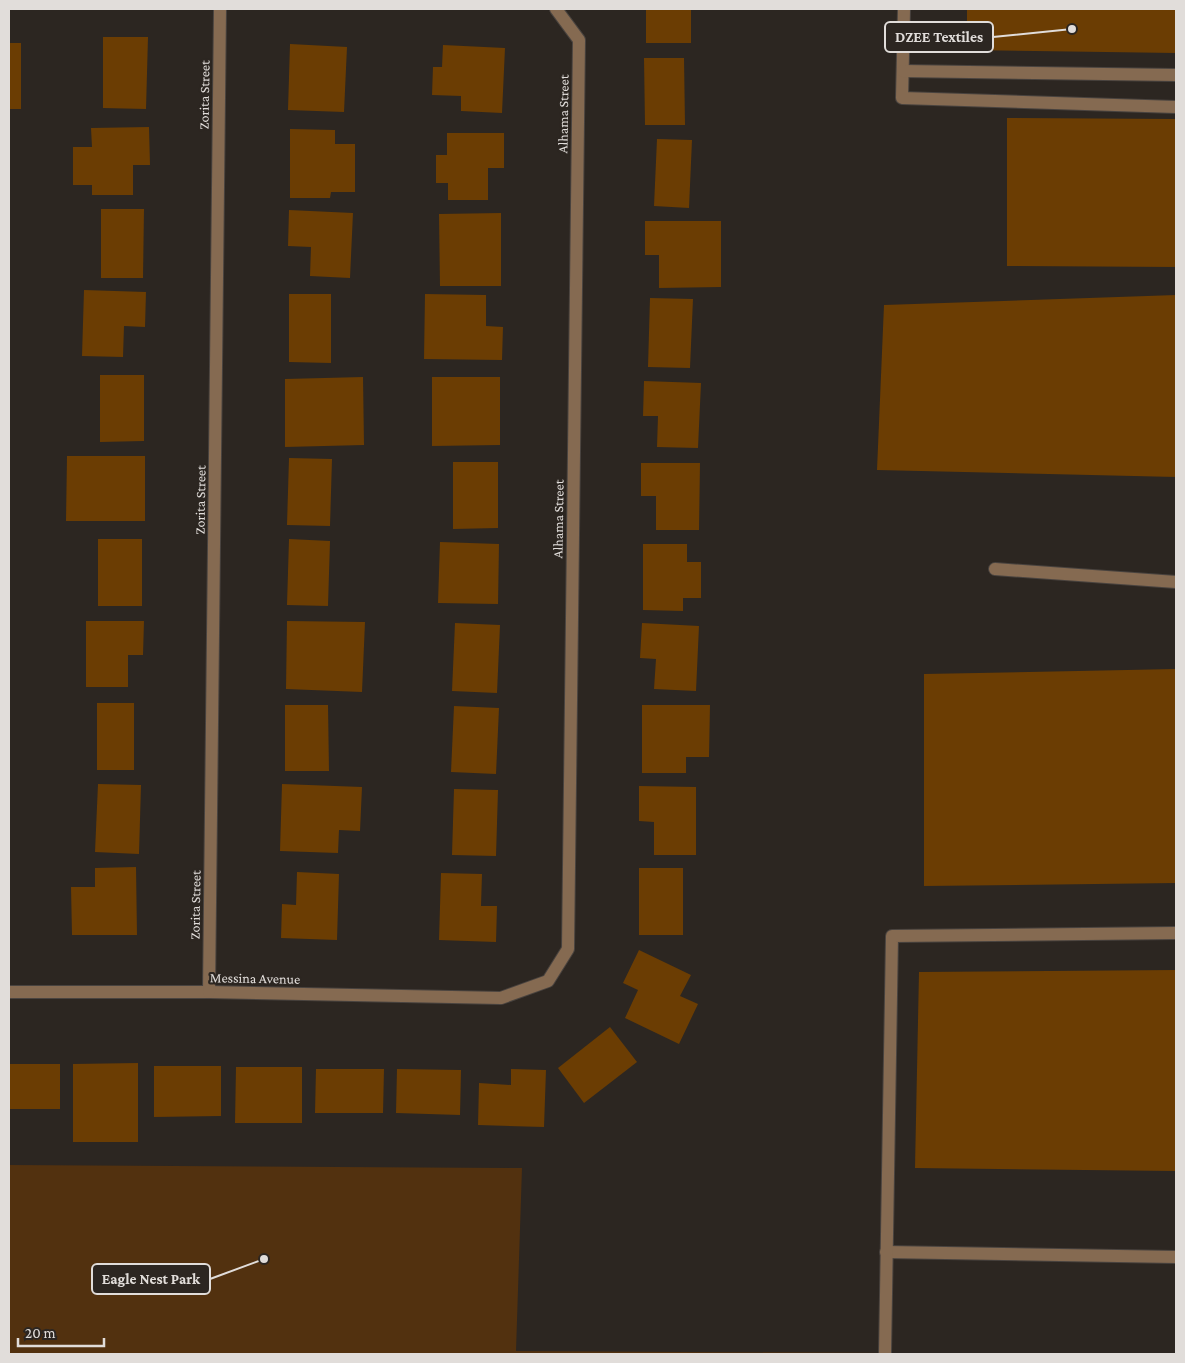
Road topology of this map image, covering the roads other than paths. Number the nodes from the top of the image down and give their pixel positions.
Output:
1 (220, 9) edge
2 (556, 9) edge
3 (904, 9) edge
4 (903, 71) junction
5 (1176, 75) edge
6 (1176, 107) edge
7 (995, 570) dead end
8 (1176, 582) edge
9 (1176, 933) edge
10 (9, 992) edge
11 (209, 992) junction
12 (501, 998) joint
13 (886, 1252) junction
14 (1176, 1257) edge
15 (886, 1354) edge

1 - 11 street, Zorita Street
2 - 12 street, Alhama Street
3 - 4 street
4 - 5 street
4 - 6 street
7 - 8 street
9 - 13 street
10 - 11 street, Messina Avenue
11 - 12 street, Messina Avenue
13 - 14 street
13 - 15 street

